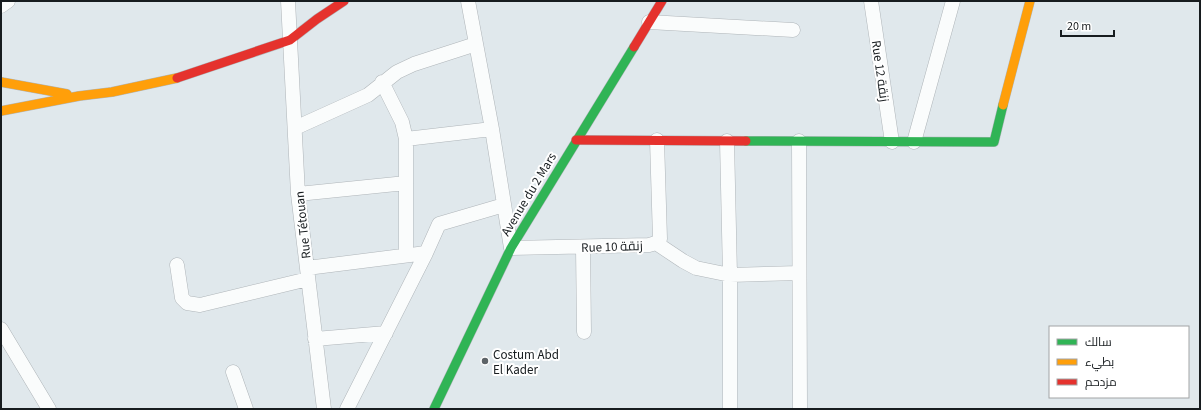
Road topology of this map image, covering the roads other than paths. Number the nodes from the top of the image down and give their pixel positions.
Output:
1 (8, 1) edge
2 (288, 1) edge
3 (344, 1) edge
4 (468, 1) edge
5 (662, 1) edge
6 (871, 1) edge
7 (953, 1) edge
8 (1030, 1) edge
9 (1, 6) edge
10 (649, 22) junction
11 (792, 30) dead end
12 (290, 40) junction
13 (476, 44) junction
14 (1, 82) edge
15 (382, 82) junction
16 (79, 96) junction
17 (1, 111) edge
18 (295, 128) junction
19 (492, 129) junction
20 (406, 138) junction
21 (576, 140) junction
22 (657, 140) junction
23 (727, 141) junction
24 (799, 141) junction
25 (892, 142) junction
26 (914, 142) junction
27 (406, 183) junction
28 (298, 194) junction
29 (504, 204) junction
30 (656, 243) junction
31 (583, 247) junction
32 (511, 248) junction
33 (426, 253) junction
34 (406, 256) junction
35 (177, 265) dead end
36 (799, 273) junction
37 (308, 274) junction
38 (730, 275) junction
39 (1, 329) edge
40 (584, 332) dead end
41 (386, 333) junction
42 (316, 339) junction
43 (233, 372) dead end
44 (49, 409) edge
45 (246, 409) edge
46 (324, 409) edge
47 (347, 409) edge
48 (434, 409) edge
49 (730, 409) edge
50 (800, 409) edge

1 - 9 street
2 - 12 street, Rue Tétouan
3 - 12 street
4 - 13 street
5 - 10 street, Avenue du 2 Mars
6 - 25 street, Rue 12 زنقة
7 - 26 street
8 - 26 street
10 - 11 street
10 - 21 street, Avenue du 2 Mars
12 - 16 street
12 - 18 street, Rue Tétouan
13 - 15 street
13 - 19 street
14 - 16 street
15 - 18 street
15 - 20 street
16 - 17 street
18 - 28 street, Rue Tétouan
19 - 20 street
19 - 29 street
20 - 27 street
21 - 22 street
21 - 32 street, Avenue du 2 Mars
22 - 23 street
22 - 30 street, Rue 10 زنقة
23 - 24 street
23 - 38 street
24 - 25 street
24 - 36 street
25 - 26 street
27 - 28 street
27 - 34 street
28 - 37 street, Rue Tétouan
29 - 32 street
29 - 33 street
30 - 31 street, Rue 10 زنقة
30 - 38 street
31 - 32 street, Rue 10 زنقة
31 - 40 street
32 - 48 street, Avenue du 2 Mars
33 - 34 street
33 - 41 street
34 - 37 street
35 - 37 street
36 - 38 street
36 - 50 street
37 - 42 street, Rue Tétouan
38 - 49 street
39 - 44 street
41 - 42 street
41 - 47 street
42 - 46 street, Rue Tétouan
43 - 45 street

